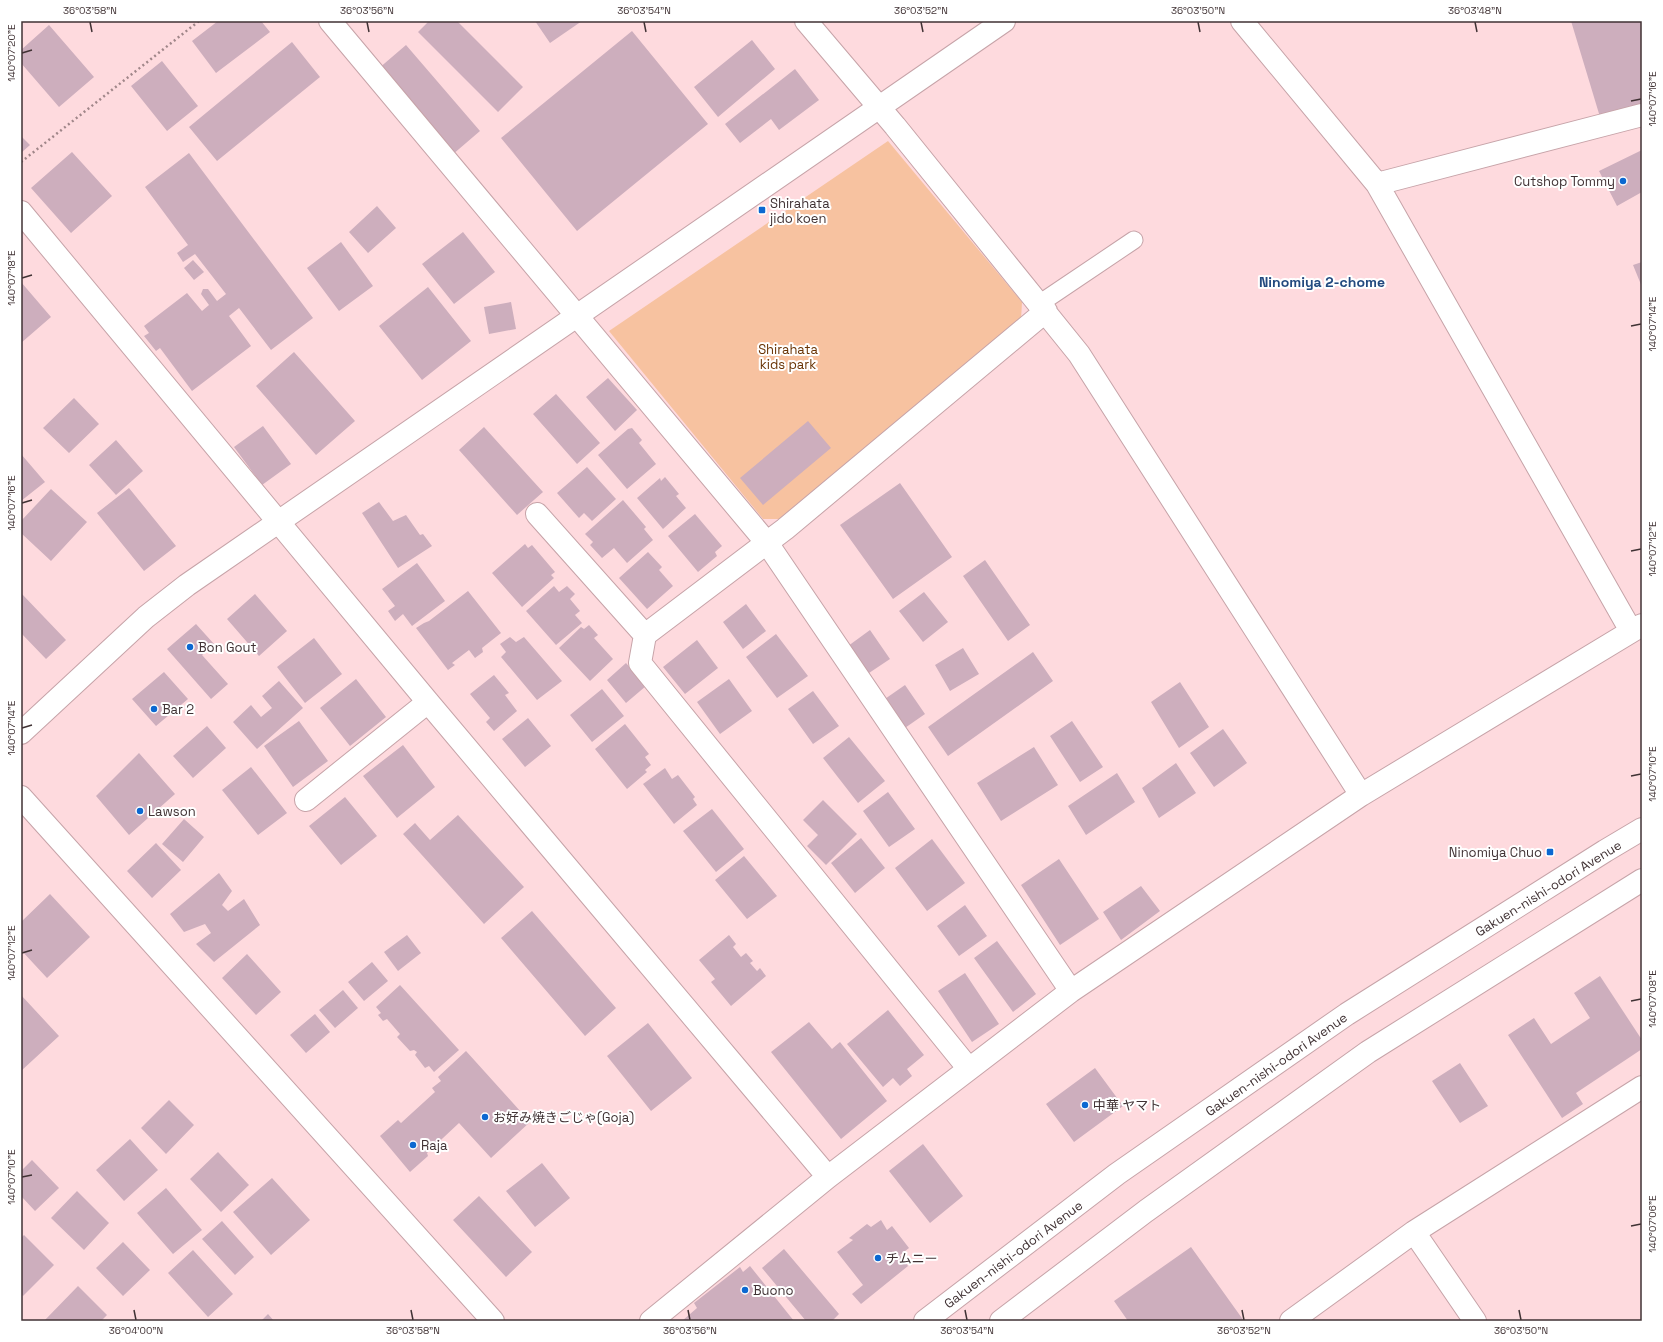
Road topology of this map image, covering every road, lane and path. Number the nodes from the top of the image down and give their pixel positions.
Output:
1 (199, 21) edge
2 (330, 21) edge
3 (806, 21) edge
4 (1004, 21) edge
5 (1242, 21) edge
6 (879, 107) junction
7 (1642, 115) edge
8 (21, 162) edge
9 (1377, 184) junction
10 (21, 212) edge
11 (1134, 240) dead end
12 (1042, 308) junction
13 (577, 316) junction
14 (537, 514) dead end
15 (278, 522) junction
16 (766, 543) junction
17 (1636, 628) edge
18 (645, 635) junction
19 (428, 702) junction
20 (21, 733) edge
21 (1361, 795) junction
22 (21, 797) edge
23 (306, 800) dead end
24 (1642, 829) edge
25 (1642, 880) edge
26 (1071, 991) junction
27 (970, 1069) junction
28 (1642, 1087) edge
29 (828, 1177) junction
30 (1414, 1232) junction
31 (493, 1321) edge
32 (651, 1321) edge
33 (925, 1321) edge
34 (1001, 1321) edge
35 (1291, 1321) edge
36 (1475, 1321) edge

1 - 8 path
2 - 13 street
3 - 6 street
4 - 6 street
5 - 9 street
6 - 12 street
6 - 13 street
7 - 9 street
9 - 17 street
10 - 15 street
11 - 12 lane
12 - 16 street
12 - 21 street
13 - 15 street
13 - 16 street
14 - 18 street
15 - 19 street
15 - 20 street
16 - 18 street
16 - 26 street
17 - 21 street
18 - 27 street
19 - 23 street
19 - 29 street
21 - 26 street
22 - 31 street
24 - 33 street, Gakuen-nishi-odori Avenue
25 - 34 street
26 - 27 street
27 - 29 street
28 - 30 street
29 - 32 street
30 - 35 street
30 - 36 street

